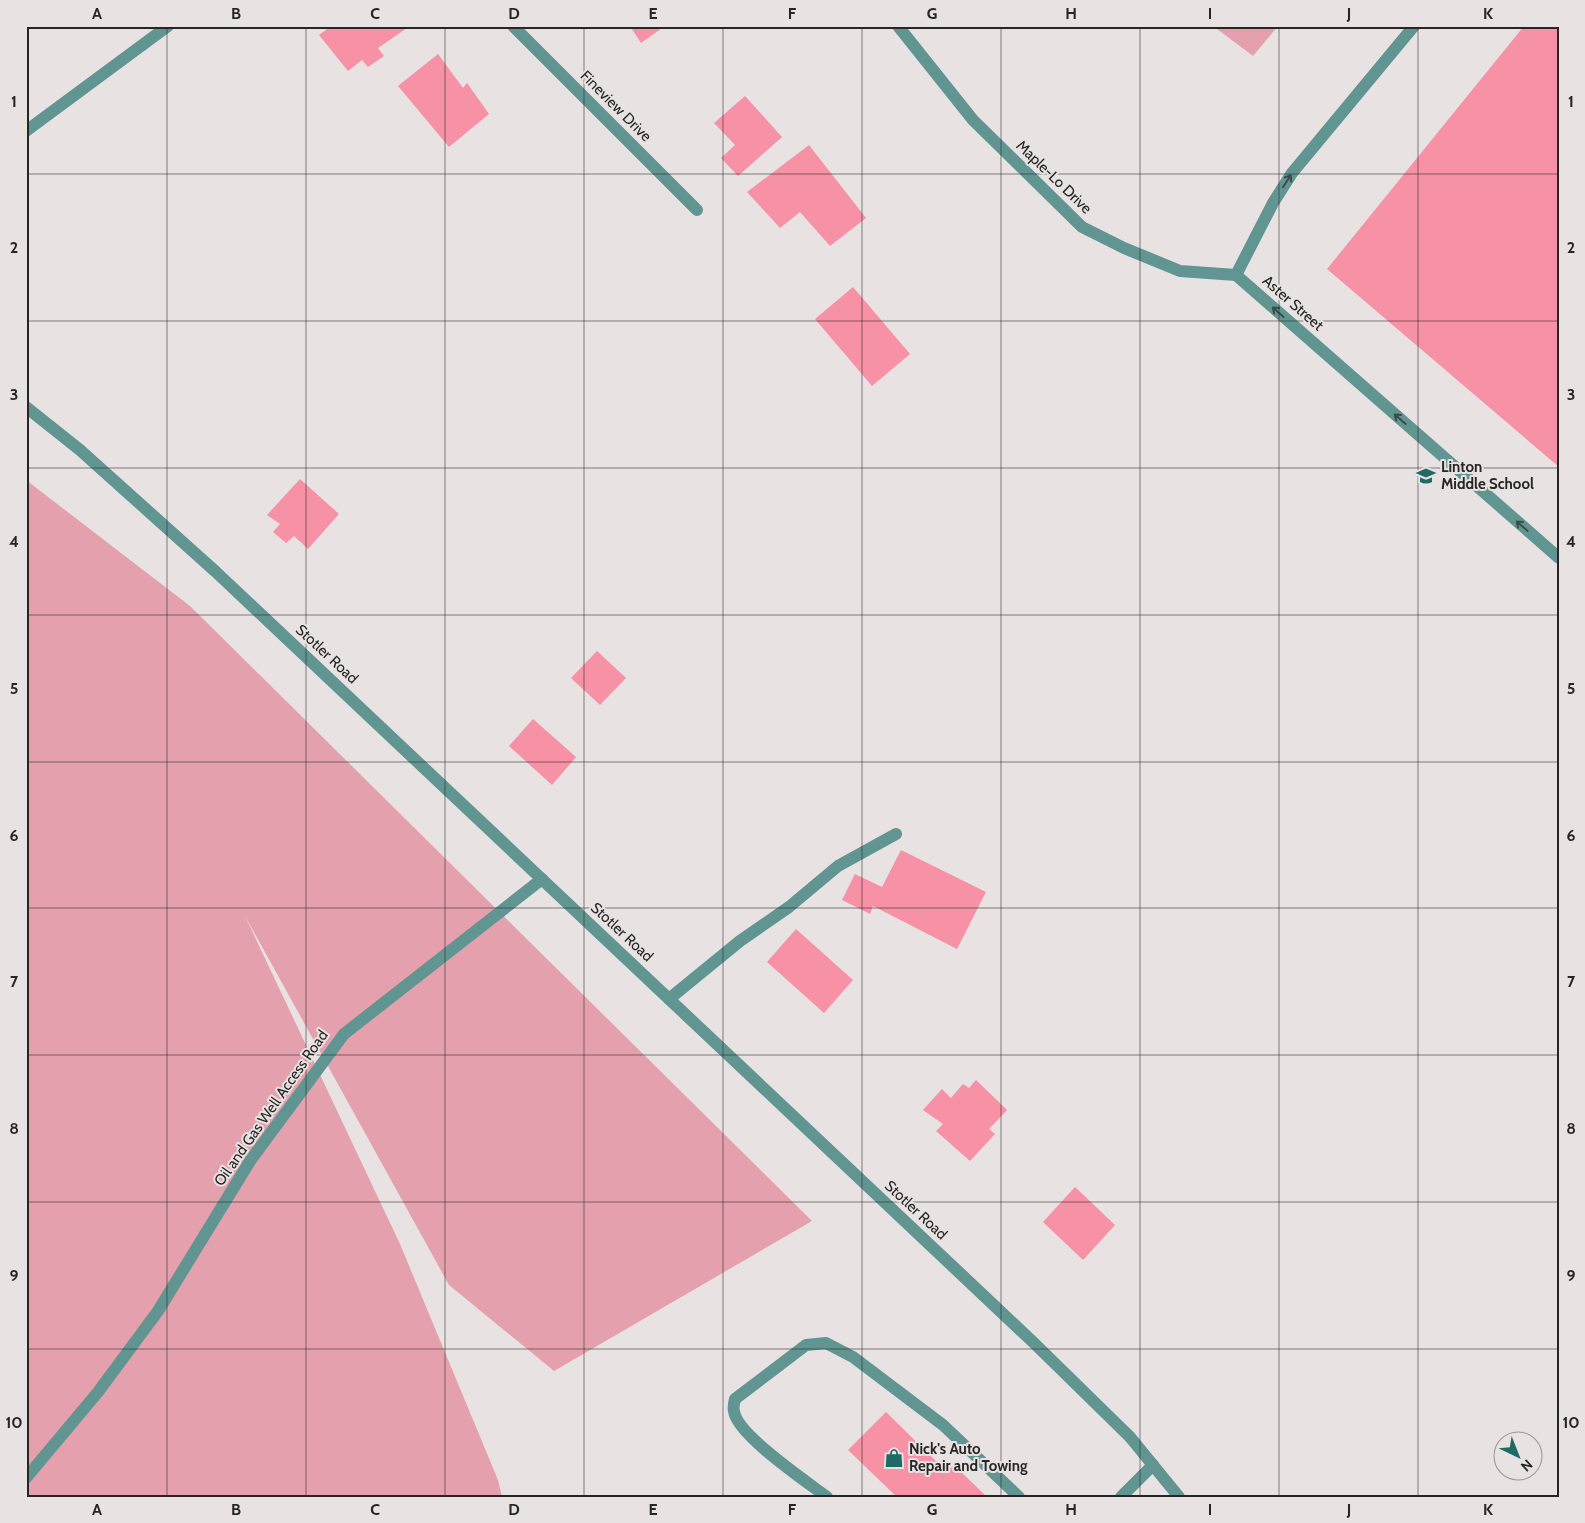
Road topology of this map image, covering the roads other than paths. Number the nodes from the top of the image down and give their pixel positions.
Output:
1 (168, 26) edge
2 (512, 26) edge
3 (898, 26) edge
4 (1414, 26) edge
5 (26, 131) edge
6 (697, 210) dead end
7 (1236, 275) junction
8 (26, 407) edge
9 (1557, 559) edge
10 (896, 834) dead end
11 (542, 879) junction
12 (669, 999) junction
13 (1153, 1465) junction
14 (26, 1478) edge
15 (827, 1497) edge
16 (1019, 1497) edge
17 (1122, 1497) edge
18 (1179, 1497) edge

1 - 5 street
2 - 6 street, Fineview Drive
3 - 7 street, Maple-Lo Drive
7 -> 4 street
9 -> 7 street, Aster Street
8 - 11 street, Stotler Road
10 - 12 street
11 - 12 street, Stotler Road
11 - 14 street, Oil and Gas Well Access Road
12 - 13 street, Stotler Road
13 - 17 street
13 - 18 street, Stotler Road
15 - 16 street

